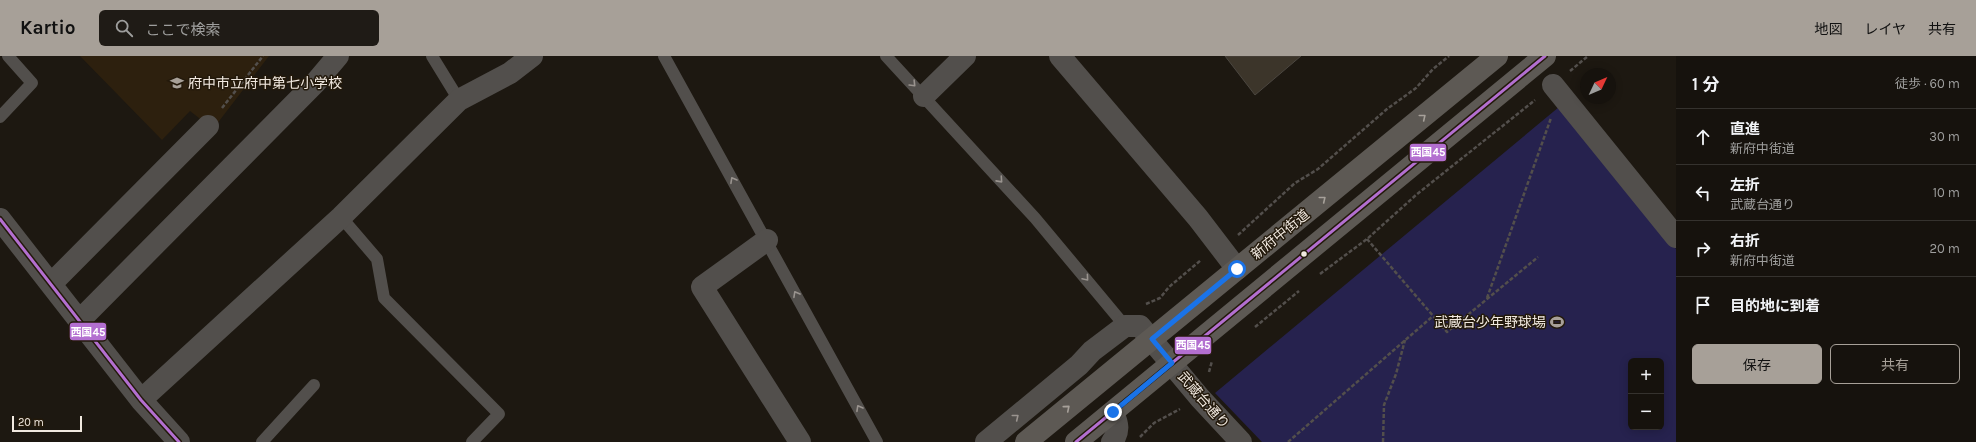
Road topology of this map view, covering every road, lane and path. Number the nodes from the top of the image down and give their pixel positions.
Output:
1 (8, 56) edge
2 (263, 56) edge
3 (338, 56) edge
4 (432, 56) edge
5 (532, 56) edge
6 (664, 56) edge
7 (886, 56) edge
8 (965, 56) edge
9 (1060, 56) edge
10 (1497, 56) edge
11 (1545, 56) edge
12 (1588, 56) edge
13 (1557, 89) junction
14 (924, 96) junction
15 (459, 100) junction
16 (0, 117) edge
17 (208, 126) joint
18 (341, 217) junction
19 (0, 219) edge
20 (1676, 237) edge
21 (1366, 239) junction
22 (767, 240) junction
23 (1538, 257) dead end
24 (1237, 269) junction
25 (1316, 277) dead end
26 (51, 284) junction
27 (1304, 287) dead end
28 (1487, 299) junction
29 (1434, 316) junction
30 (79, 321) junction
31 (1125, 326) junction
32 (1250, 331) dead end
33 (1152, 339) junction
34 (1405, 340) junction
35 (1214, 359) dead end
36 (1172, 363) junction
37 (1208, 374) dead end
38 (314, 385) dead end
39 (141, 400) junction
40 (1182, 408) dead end
41 (1113, 412) junction
42 (178, 442) edge
43 (262, 442) edge
44 (472, 442) edge
45 (800, 442) edge
46 (877, 442) edge
47 (986, 442) edge
48 (1026, 442) edge
49 (1076, 442) edge
50 (1112, 442) edge
51 (1135, 442) edge
52 (1241, 442) edge
53 (1288, 442) edge
54 (1383, 442) edge

1 - 16 lane
2 - 17 path
3 - 30 street
4 - 15 lane
5 - 15 street
22 -> 6 lane
7 -> 14 lane
8 - 14 street
9 - 24 street
24 -> 10 main road, 新府中街道
11 - 36 main road
12 - 13 path
13 - 20 street
13 - 21 path
13 - 28 path
14 -> 31 lane
15 - 18 street
17 - 26 street
18 - 39 street
18 - 44 lane
19 - 26 street
21 - 25 path
21 - 29 path
22 - 45 street
46 -> 22 lane
23 - 28 path
24 - 33 main road, 新府中街道
26 - 30 street
27 - 32 path
28 - 29 path
29 - 34 path
30 - 39 street
31 - 33 street, 武蔵台通り
47 -> 31 street
33 - 36 street, 武蔵台通り
48 -> 33 main road, 新府中街道
34 - 53 path
34 - 54 path
35 - 37 path
36 - 41 main road
36 - 52 street, 武蔵台通り
38 - 43 lane
39 - 42 street
40 - 51 path
41 - 49 main road
41 - 50 street

